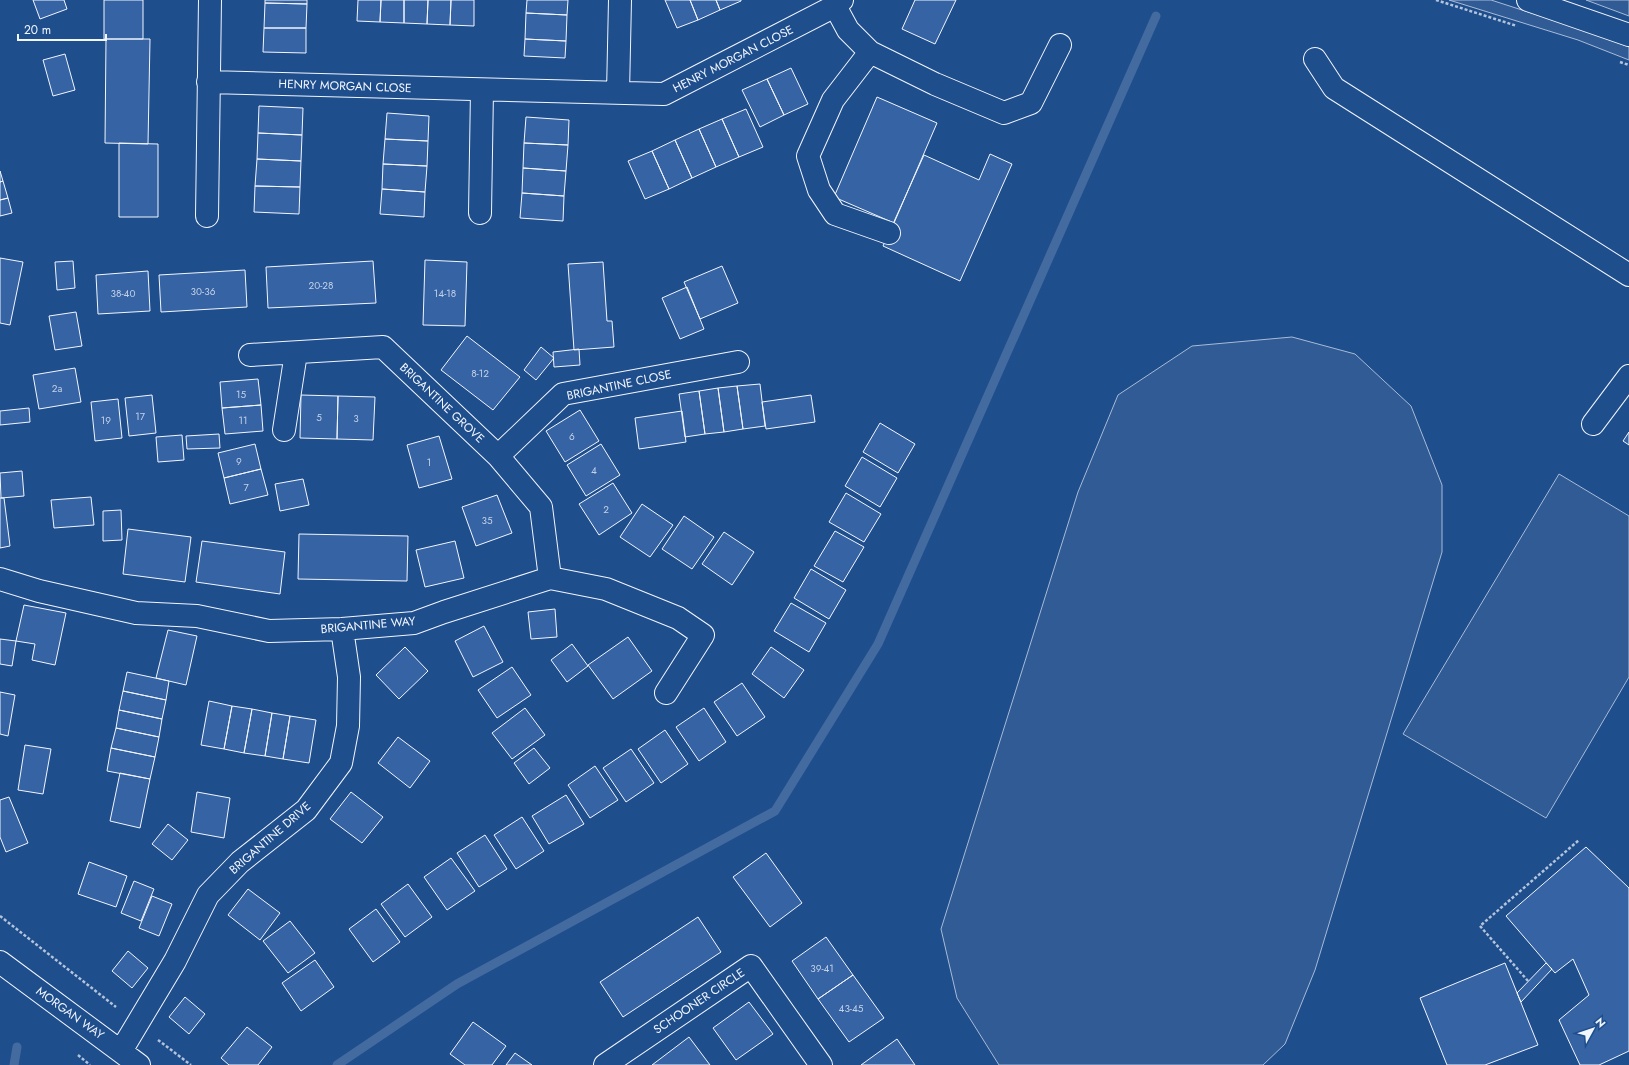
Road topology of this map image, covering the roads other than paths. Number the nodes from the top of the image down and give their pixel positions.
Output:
1 (210, 0) edge
2 (620, 0) edge
3 (1528, 0) edge
4 (838, 3) edge
5 (1629, 35) edge
6 (1060, 45) dead end
7 (870, 52) junction
8 (1315, 59) dead end
9 (208, 82) junction
10 (482, 90) junction
11 (618, 93) junction
12 (480, 213) dead end
13 (206, 216) dead end
14 (889, 233) dead end
15 (1629, 275) edge
16 (296, 352) junction
17 (250, 355) dead end
18 (738, 362) dead end
19 (1629, 376) edge
20 (1593, 424) dead end
21 (284, 430) dead end
22 (498, 456) junction
23 (550, 578) junction
24 (0, 579) edge
25 (342, 629) junction
26 (666, 693) dead end
27 (0, 962) edge
28 (121, 1051) junction
29 (140, 1065) edge
30 (605, 1065) edge
31 (821, 1065) edge

1 - 9 street
2 - 11 street
3 - 5 street
4 - 7 street
4 - 11 street, HENRY MORGAN CLOSE
6 - 7 street
7 - 14 street
8 - 15 street
9 - 10 street, HENRY MORGAN CLOSE
9 - 13 street
10 - 11 street, HENRY MORGAN CLOSE
10 - 12 street
16 - 17 street, BRIGANTINE GROVE
16 - 21 street
16 - 22 street, BRIGANTINE GROVE
18 - 22 street, BRIGANTINE CLOSE
19 - 20 street
22 - 23 street, BRIGANTINE GROVE
23 - 25 street, BRIGANTINE WAY
23 - 26 street, BRIGANTINE WAY
24 - 25 street, BRIGANTINE WAY
25 - 28 street, BRIGANTINE DRIVE
27 - 28 street, MORGAN WAY
28 - 29 street, MORGAN WAY
30 - 31 street, SCHOONER CIRCLE

